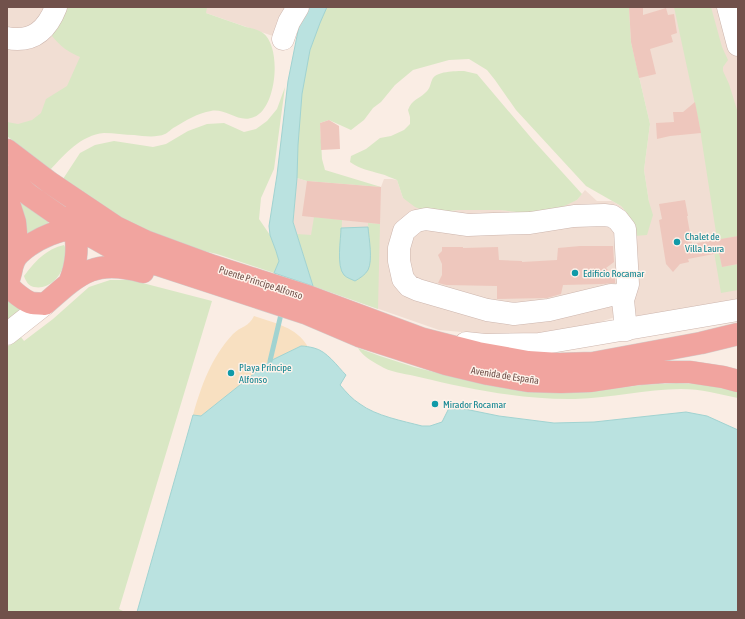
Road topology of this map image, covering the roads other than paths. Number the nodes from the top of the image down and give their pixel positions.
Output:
1 (56, 7) edge
2 (298, 7) edge
3 (728, 7) edge
4 (7, 38) edge
5 (283, 39) dead end
6 (738, 45) edge
7 (7, 150) edge
8 (7, 176) edge
9 (49, 182) junction
10 (7, 197) edge
11 (75, 227) junction
12 (159, 247) junction
13 (14, 258) edge
14 (208, 279) junction
15 (70, 281) junction
16 (8, 287) edge
17 (623, 300) junction
18 (45, 304) junction
19 (306, 310) junction
20 (738, 310) edge
21 (626, 330) junction
22 (7, 334) edge
23 (738, 334) edge
24 (423, 339) junction
25 (738, 381) edge

1 - 4 street
2 - 5 street
3 - 6 street
7 - 9 highway
8 - 11 highway
9 - 11 highway
9 - 12 highway
10 - 13 highway
11 - 12 highway
11 - 13 highway
11 - 14 highway
11 - 15 highway
12 - 14 highway
13 - 16 highway
14 - 15 highway
14 - 19 highway
15 - 18 highway
16 - 18 highway
17 - 17 street
17 - 21 street
18 - 22 street
19 - 24 highway, Avenida de España
19 - 25 highway, Avenida de España
20 - 21 street, Avenida de España
21 - 24 street, Avenida de España
23 - 24 highway, Avenida de España

